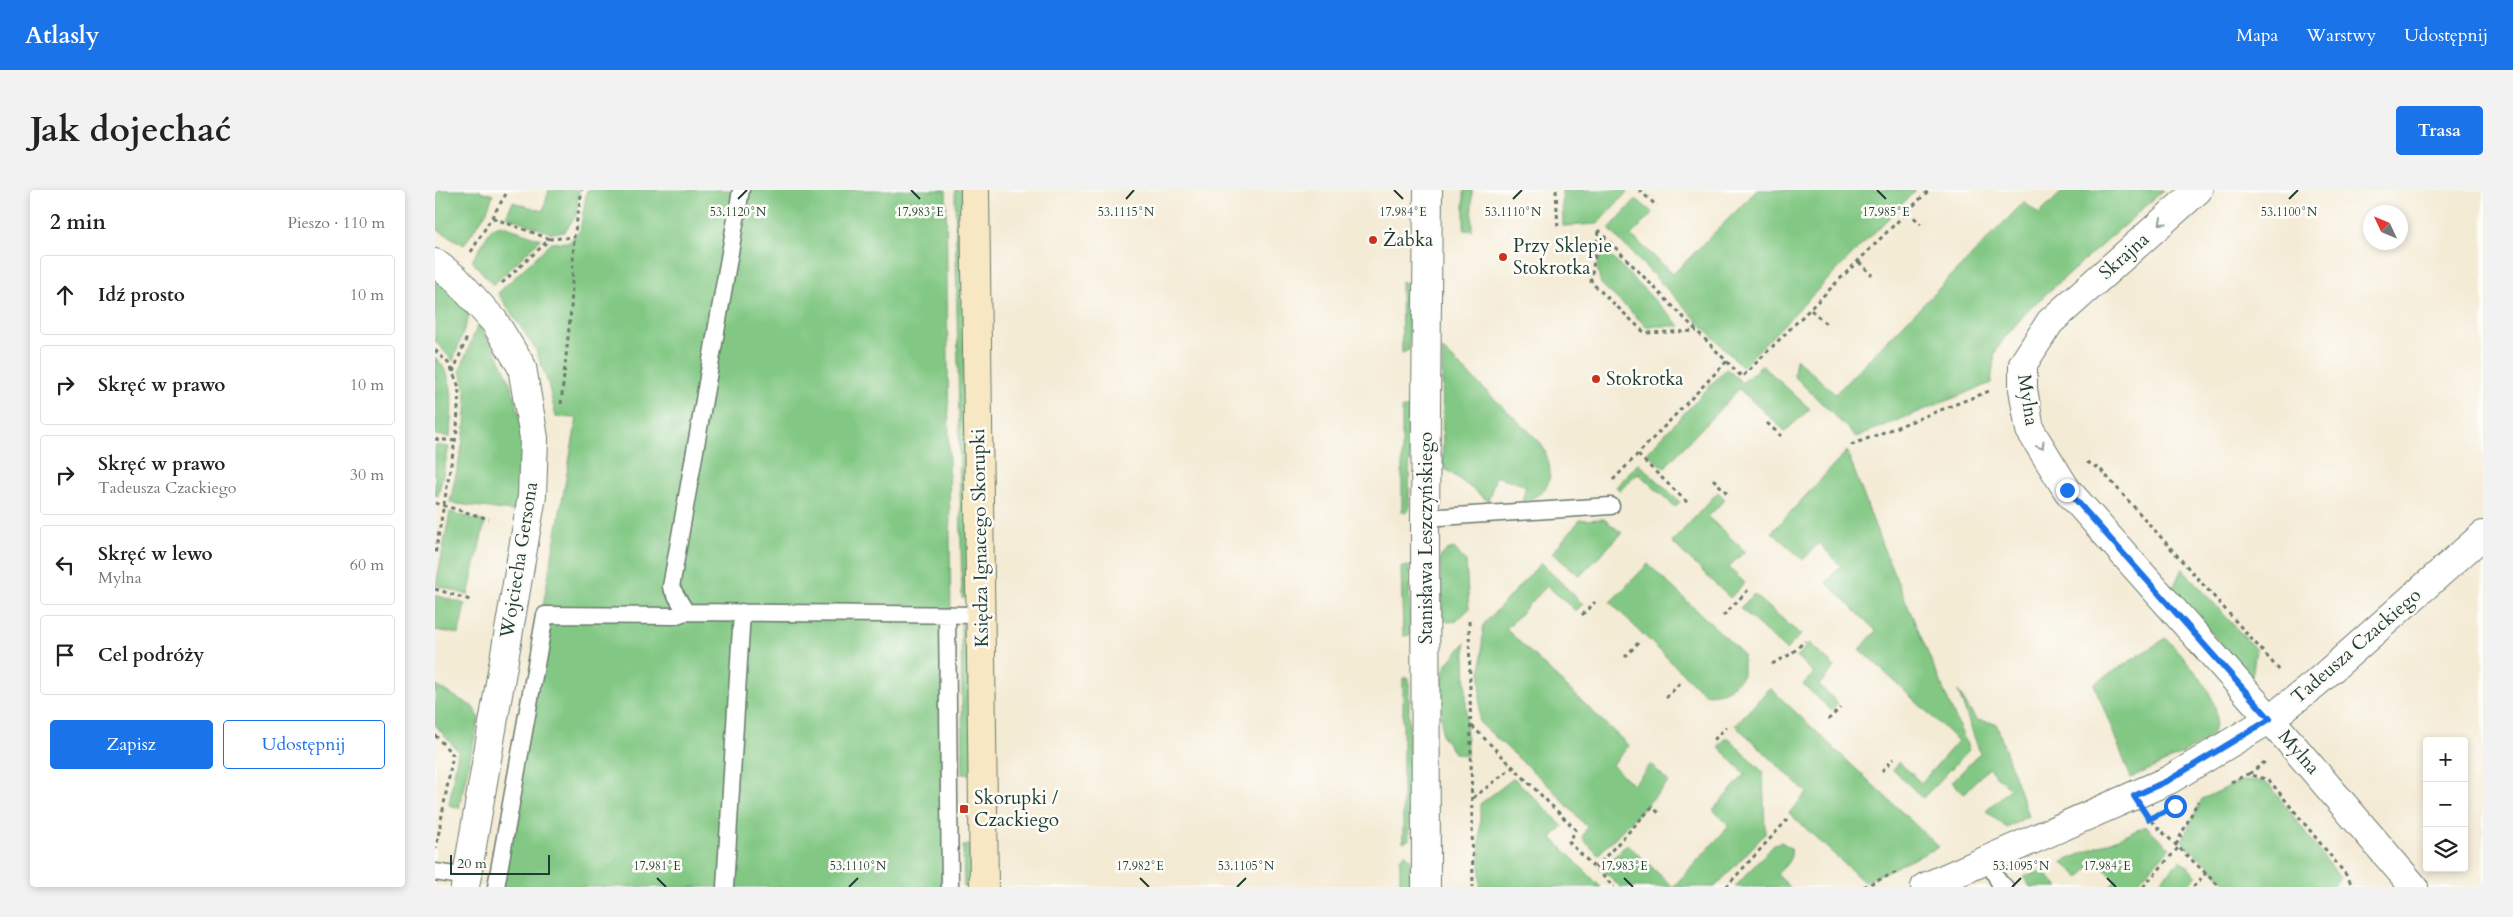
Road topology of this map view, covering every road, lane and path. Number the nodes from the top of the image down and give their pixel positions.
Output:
1 (582, 190) edge
2 (741, 190) edge
3 (975, 190) edge
4 (1429, 190) edge
5 (1556, 190) edge
6 (1639, 190) edge
7 (1929, 190) edge
8 (2198, 190) edge
9 (506, 194) dead end
10 (1657, 206) dead end
11 (1908, 212) junction
12 (493, 218) junction
13 (1921, 224) dead end
14 (1558, 230) dead end
15 (574, 237) junction
16 (550, 239) junction
17 (467, 259) dead end
18 (1859, 262) junction
19 (435, 263) edge
20 (1873, 275) dead end
21 (501, 284) dead end
22 (1811, 310) junction
23 (2050, 322) joint
24 (1826, 324) dead end
25 (1697, 331) junction
26 (435, 350) edge
27 (1727, 361) junction
28 (1998, 388) dead end
29 (1767, 422) dead end
30 (1781, 436) dead end
31 (534, 438) junction
32 (435, 439) edge
33 (455, 441) junction
34 (1851, 445) dead end
35 (1638, 455) junction
36 (2079, 459) dead end
37 (1713, 479) dead end
38 (1727, 493) dead end
39 (435, 503) edge
40 (1689, 504) dead end
41 (444, 506) junction
42 (1611, 506) joint
43 (1425, 518) junction
44 (489, 519) dead end
45 (2483, 535) edge
46 (435, 555) edge
47 (1749, 589) dead end
48 (435, 590) edge
49 (470, 600) dead end
50 (1595, 602) dead end
51 (685, 612) junction
52 (742, 612) junction
53 (947, 615) junction
54 (982, 615) junction
55 (1582, 616) dead end
56 (1723, 616) dead end
57 (1469, 620) dead end
58 (1805, 641) dead end
59 (1638, 643) dead end
60 (1625, 657) dead end
61 (1772, 664) dead end
62 (2286, 678) dead end
63 (1680, 683) dead end
64 (1665, 698) dead end
65 (1839, 708) dead end
66 (2270, 719) junction
67 (1829, 720) dead end
68 (1472, 726) junction
69 (1726, 727) dead end
70 (435, 735) edge
71 (1714, 740) dead end
72 (1894, 758) dead end
73 (1513, 767) junction
74 (1882, 771) dead end
75 (2225, 784) dead end
76 (2134, 796) junction
77 (1472, 798) junction
78 (2193, 798) dead end
79 (1659, 813) dead end
80 (2157, 814) dead end
81 (2149, 819) junction
82 (1787, 820) dead end
83 (2178, 846) junction
84 (435, 854) edge
85 (1989, 860) junction
86 (1595, 868) junction
87 (435, 872) edge
88 (2206, 873) junction
89 (466, 882) edge
90 (496, 887) edge
91 (725, 887) edge
92 (950, 887) edge
93 (984, 887) edge
94 (1427, 887) edge
95 (1473, 887) edge
96 (1614, 887) edge
97 (1726, 887) edge
98 (1925, 887) edge
99 (2005, 887) edge
100 (2143, 887) edge
101 (2193, 887) edge
102 (2221, 887) edge
103 (2353, 887) edge
104 (2415, 887) edge

1 - 15 path
2 - 51 lane
3 - 54 street, Księdza Ignacego Skorupki
4 - 43 street, Stanisława Leszczyńskiego
5 - 14 path
6 - 10 path
7 - 11 path
8 -> 23 street, Skrajna
9 - 12 path
11 - 13 path
11 - 18 path
12 - 16 path
12 - 17 path
15 - 16 path
15 - 31 path
16 - 21 path
18 - 20 path
18 - 22 path
19 - 31 street, Wojciecha Gersona
22 - 24 path
22 - 27 path
23 -> 66 street, Mylna
25 - 25 path
25 - 27 path
26 - 33 path
27 - 35 path
28 - 34 path
29 - 30 path
31 - 89 street, Wojciecha Gersona
32 - 33 path
33 - 41 path
35 - 40 path
35 - 42 path
36 - 62 path
37 - 38 path
39 - 41 path
41 - 44 path
41 - 46 path
42 - 43 lane
43 - 94 street, Stanisława Leszczyńskiego
45 - 66 street, Tadeusza Czackiego
47 - 56 path
48 - 49 path
50 - 55 path
51 - 52 lane
51 - 90 lane
52 - 53 lane
52 - 91 lane
53 - 54 lane
53 - 92 lane
54 - 93 street, Księdza Ignacego Skorupki
57 - 68 path
58 - 61 path
59 - 60 path
63 - 64 path
65 - 67 path
66 - 76 street, Tadeusza Czackiego
66 - 104 street, Mylna
68 - 73 path
68 - 77 path
69 - 71 path
70 - 84 path
72 - 74 path
73 - 77 path
73 - 86 path
75 - 103 path
76 - 81 path
76 - 85 street, Tadeusza Czackiego
77 - 95 path
78 - 83 path
79 - 86 path
80 - 81 path
81 - 83 path
82 - 97 path
83 - 88 path
83 - 100 path
85 - 98 street, Tadeusza Czackiego
85 - 99 lane
86 - 96 path
87 - 89 lane
88 - 101 path
88 - 102 path

